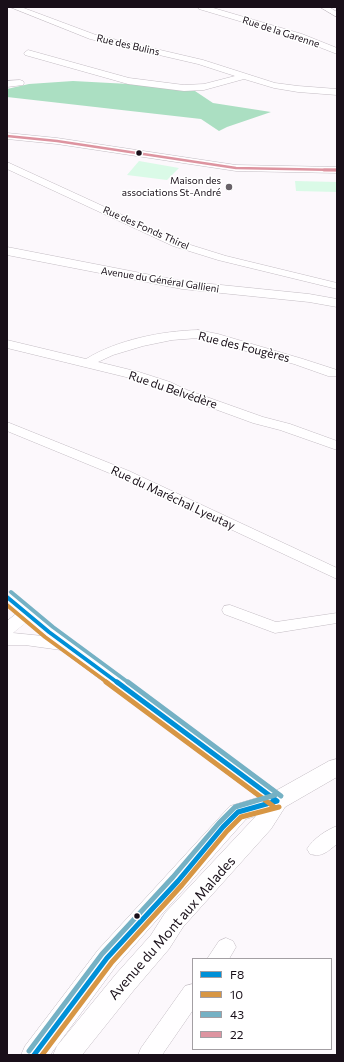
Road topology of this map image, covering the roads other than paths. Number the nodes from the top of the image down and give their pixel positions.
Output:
1 (14, 7) edge
2 (202, 7) edge
3 (324, 7) edge
4 (337, 15) edge
5 (337, 51) edge
6 (28, 53) dead end
7 (244, 76) junction
8 (20, 83) dead end
9 (7, 84) edge
10 (337, 92) edge
11 (7, 136) edge
12 (7, 165) edge
13 (337, 170) edge
14 (7, 251) edge
15 (337, 286) edge
16 (337, 303) edge
17 (7, 344) edge
18 (87, 364) junction
19 (333, 373) dead end
20 (7, 426) edge
21 (337, 446) edge
22 (337, 574) edge
23 (7, 597) edge
24 (230, 610) dead end
25 (27, 613) junction
26 (337, 618) edge
27 (7, 630) edge
28 (7, 639) edge
29 (65, 644) junction
30 (337, 767) edge
31 (277, 800) junction
32 (337, 834) edge
33 (317, 849) dead end
34 (192, 994) edge
35 (34, 1055) edge
36 (66, 1055) edge
37 (149, 1055) edge

1 - 7 street, Rue des Bulins
2 - 5 street, Rue de la Garenne
3 - 4 street
6 - 7 street
7 - 10 street, Rue des Bulins
8 - 9 street
11 - 13 street
12 - 15 street, Rue des Fonds Thirel
14 - 16 street, Avenue du Général Gallieni
17 - 18 street, Rue du Belvédère
18 - 19 street, Rue des Fougères
18 - 21 street, Rue du Belvédère
20 - 22 street, Rue du Maréchal Lyeutay
23 - 25 street
24 - 26 street
25 - 27 street
25 - 29 street
28 - 29 street
29 - 31 street
30 - 31 street, Avenue du Mont aux Malades
31 - 35 street, Avenue du Mont aux Malades
31 - 36 street, Avenue du Mont aux Malades
32 - 33 street
34 - 37 street

